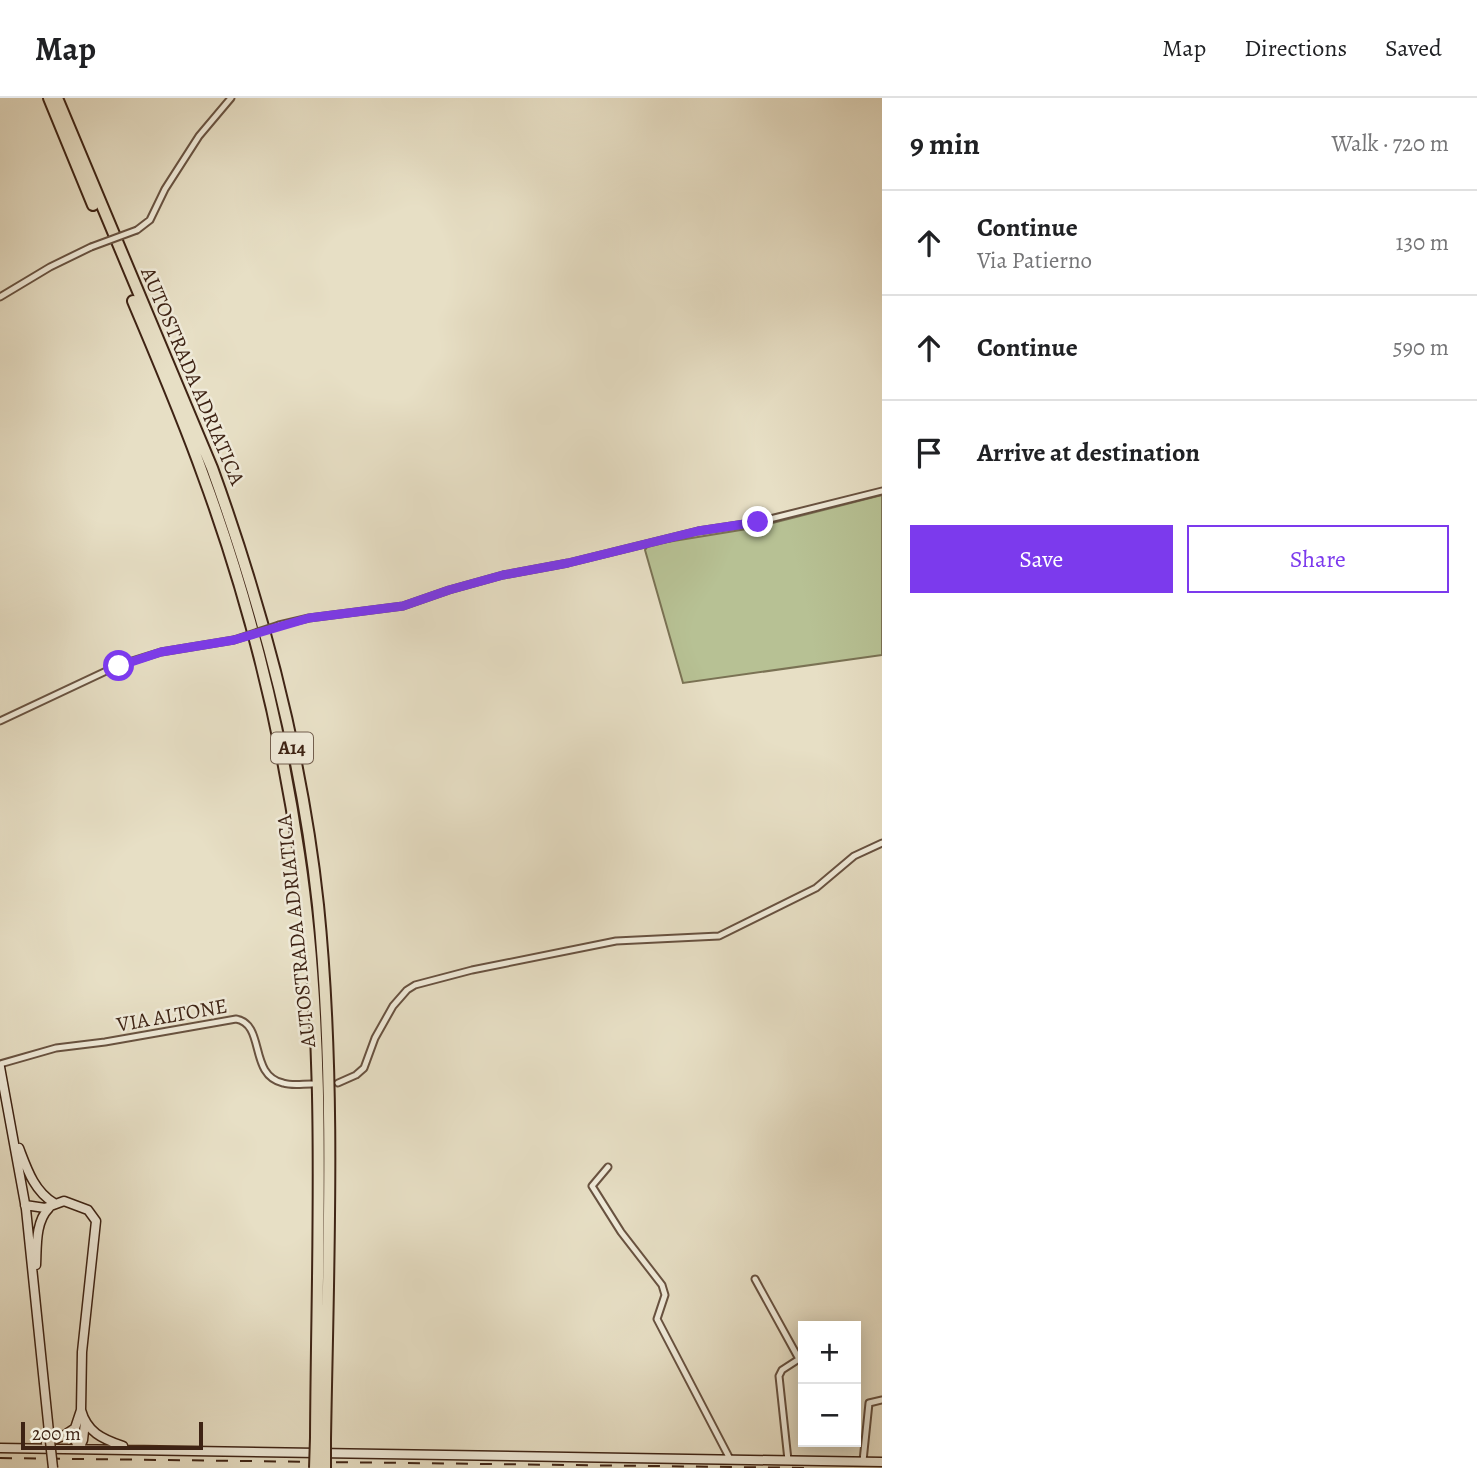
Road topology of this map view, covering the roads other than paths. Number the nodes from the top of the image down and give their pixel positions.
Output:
1 (49, 98) edge
2 (57, 98) edge
3 (231, 98) edge
4 (0, 297) edge
5 (882, 491) edge
6 (0, 721) edge
7 (882, 843) edge
8 (0, 1065) edge
9 (338, 1083) dead end
10 (312, 1084) dead end
11 (13, 1133) junction
12 (608, 1167) dead end
13 (54, 1203) junction
14 (25, 1205) junction
15 (755, 1279) dead end
16 (34, 1286) junction
17 (882, 1400) edge
18 (80, 1410) junction
19 (85, 1422) junction
20 (75, 1427) junction
21 (321, 1438) junction
22 (0, 1448) edge
23 (34, 1448) junction
24 (79, 1449) junction
25 (132, 1450) junction
26 (730, 1459) junction
27 (788, 1460) junction
28 (863, 1461) junction
29 (882, 1462) edge
30 (53, 1468) edge
31 (315, 1468) edge
32 (326, 1468) edge

1 - 21 highway, AUTOSTRADA ADRIATICA / A14
2 - 21 highway, AUTOSTRADA ADRIATICA / A14
3 - 4 street, bridge
5 - 6 street, bridge
7 - 9 street
8 - 10 street, VIA ALTONE
8 - 11 main road
11 - 13 main road
11 - 14 main road
12 - 26 street
13 - 14 main road
13 - 16 main road
13 - 18 main road
14 - 16 main road
15 - 27 street
16 - 30 main road, bridge
17 - 28 street
18 - 19 main road
18 - 20 main road
19 - 24 main road
19 - 25 main road
20 - 23 main road
20 - 24 main road
21 - 31 highway, AUTOSTRADA ADRIATICA / A14, bridge
21 - 32 highway, AUTOSTRADA ADRIATICA / A14, bridge
22 - 23 main road
23 - 24 main road
24 - 25 main road
25 - 26 main road
26 - 27 main road
27 - 28 main road
28 - 29 main road

